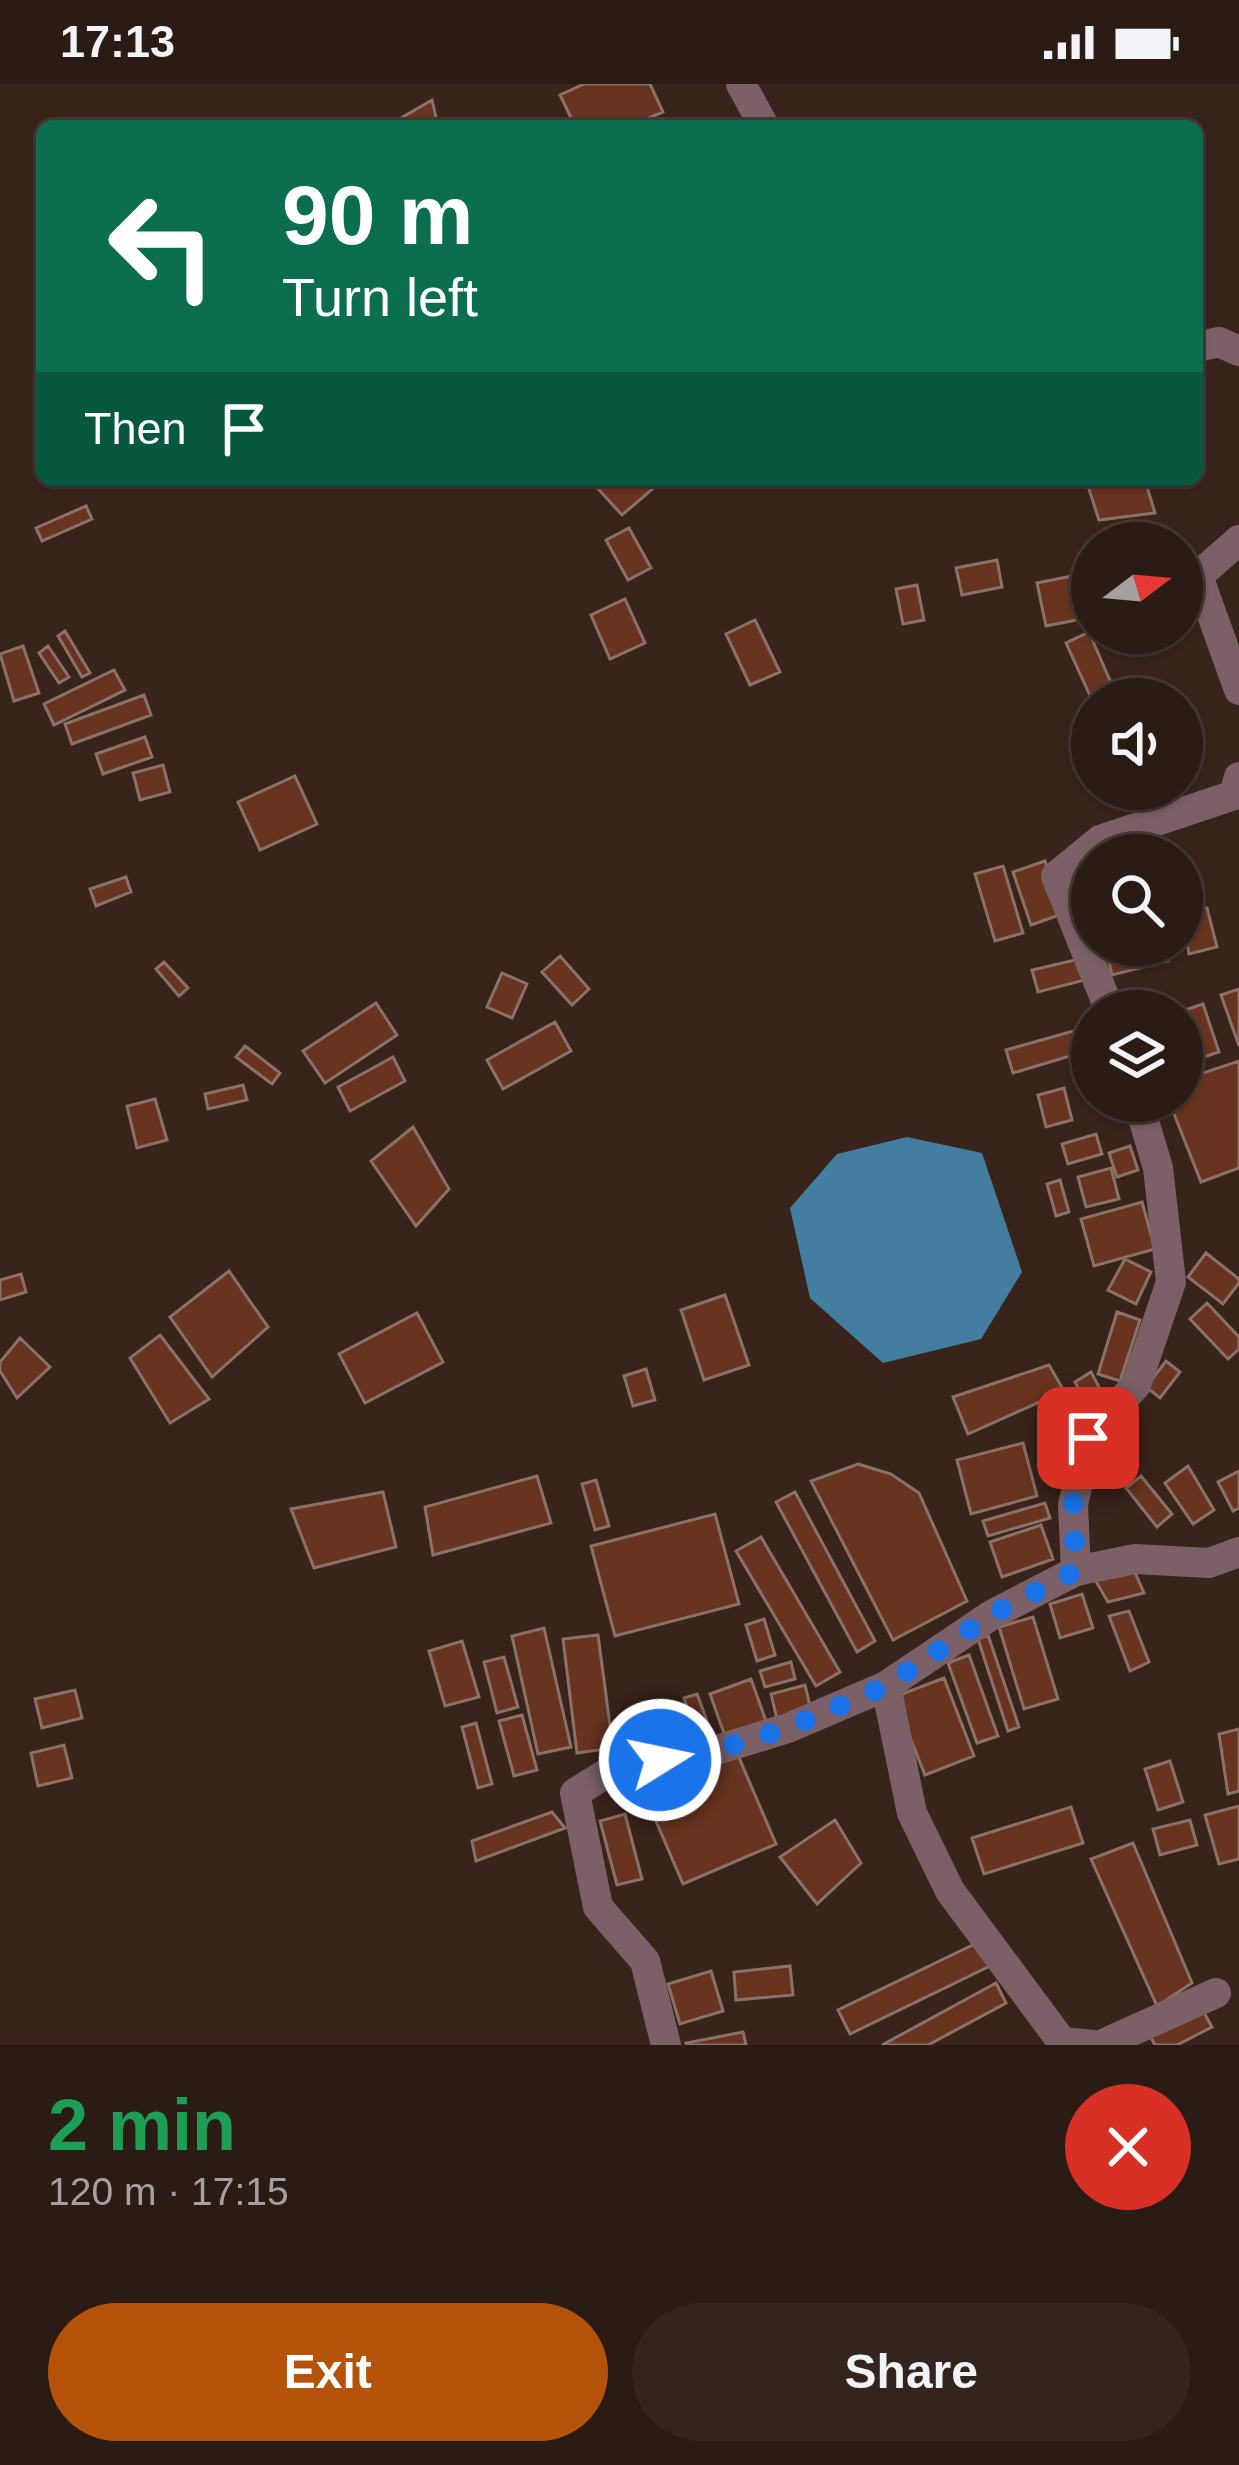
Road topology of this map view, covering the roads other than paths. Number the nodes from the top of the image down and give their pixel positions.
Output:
1 (742, 84) edge
2 (761, 120) edge
3 (1203, 346) edge
4 (1239, 351) edge
5 (1239, 540) edge
6 (1239, 690) edge
7 (1237, 789) edge
8 (1102, 990) edge
9 (1144, 1122) edge
10 (1239, 1552) edge
11 (1076, 1571) junction
12 (886, 1686) junction
13 (1216, 1993) dead end
14 (666, 2045) edge
15 (1097, 2045) edge

1 - 2 street
3 - 4 street
5 - 6 street
7 - 8 street
9 - 11 street
10 - 11 street
11 - 12 street
12 - 14 street
12 - 15 street
13 - 15 street

